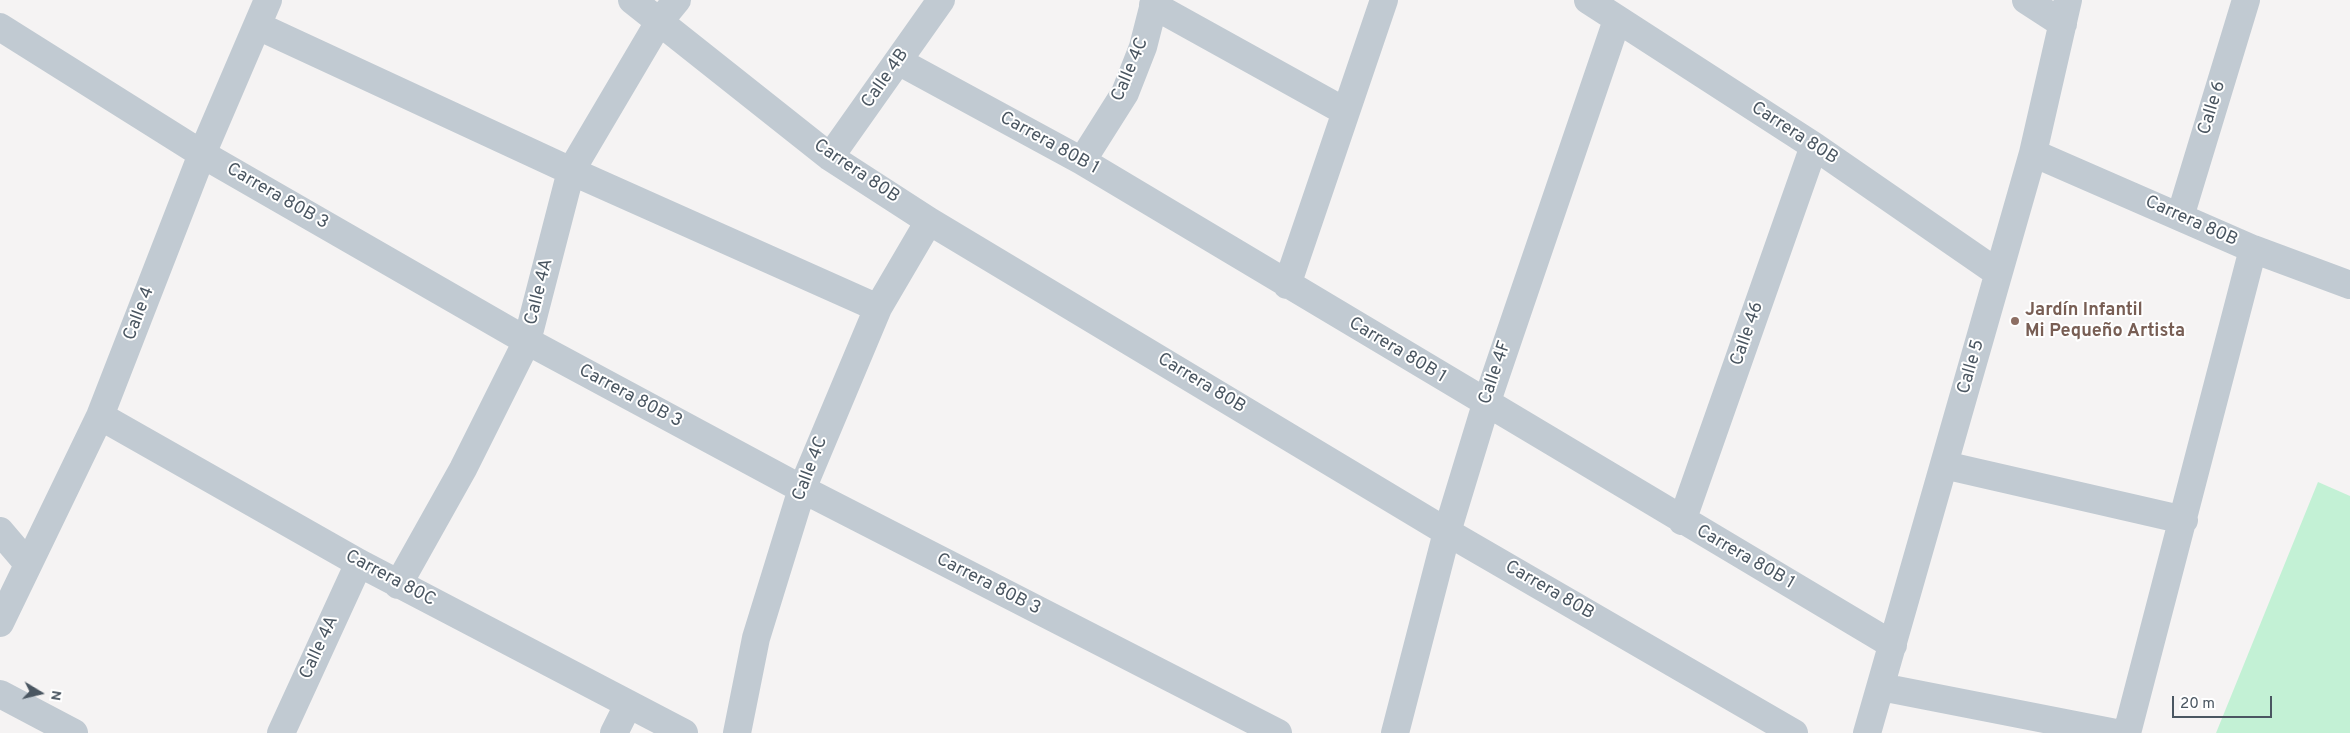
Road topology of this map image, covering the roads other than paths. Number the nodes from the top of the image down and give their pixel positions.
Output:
1 (268, 0) edge
2 (632, 0) edge
3 (677, 0) edge
4 (941, 0) edge
5 (1384, 0) edge
6 (1588, 0) edge
7 (2026, 0) edge
8 (2246, 0) edge
9 (1154, 2) edge
10 (2066, 12) edge
11 (1617, 20) junction
12 (659, 22) junction
13 (258, 26) junction
14 (0, 27) edge
15 (898, 61) junction
16 (1346, 112) junction
17 (1814, 146) junction
18 (2033, 153) junction
19 (202, 154) junction
20 (830, 157) junction
21 (1082, 161) junction
22 (571, 171) junction
23 (2180, 217) junction
24 (929, 221) junction
25 (2253, 249) junction
26 (1998, 273) junction
27 (1287, 285) junction
28 (2350, 285) edge
29 (878, 308) junction
30 (527, 341) junction
31 (1486, 404) junction
32 (100, 416) junction
33 (1944, 464) junction
34 (802, 489) junction
35 (2184, 520) junction
36 (1682, 521) junction
37 (0, 531) edge
38 (1447, 532) junction
39 (359, 563) junction
40 (28, 564) junction
41 (398, 584) junction
42 (0, 623) edge
43 (1893, 645) junction
44 (1881, 687) junction
45 (0, 694) edge
46 (628, 705) junction
47 (74, 733) edge
48 (281, 733) edge
49 (614, 733) edge
50 (684, 733) edge
51 (737, 733) edge
52 (1278, 733) edge
53 (1395, 733) edge
54 (1794, 733) edge
55 (1867, 733) edge
56 (2116, 733) edge
57 (2128, 733) edge

1 - 13 street, Calle 4
2 - 12 street, Carrera 80B
3 - 12 street, Calle 4A
4 - 15 street, Calle 4B
5 - 16 street
6 - 11 street, Carrera 80B
7 - 10 street
8 - 23 street, Calle 6
9 - 16 street
9 - 21 street, Calle 4C
10 - 18 street, Calle 5
11 - 17 street, Carrera 80B
11 - 31 street, Calle 4F
12 - 20 street, Carrera 80B
12 - 22 street, Calle 4A
13 - 19 street, Calle 4
13 - 22 street
14 - 19 street, Carrera 80B 3
15 - 20 street, Calle 4B
15 - 21 street, Carrera 80B 1
16 - 27 street
17 - 26 street, Carrera 80B
17 - 36 street, Calle 46
18 - 23 street, Carrera 80B
18 - 26 street, Calle 5
19 - 30 street, Carrera 80B 3
19 - 32 street, Calle 4
20 - 24 street, Carrera 80B
21 - 27 street, Carrera 80B 1
22 - 29 street
22 - 30 street, Calle 4A
23 - 25 street, Carrera 80B
24 - 29 street, Calle 4C
24 - 38 street, Carrera 80B
25 - 28 street, Carrera 80B
25 - 35 street
26 - 33 street, Calle 5
27 - 31 street, Carrera 80B 1
29 - 34 street, Calle 4C
30 - 34 street, Carrera 80B 3
30 - 41 street, Calle 4A
31 - 36 street, Carrera 80B 1
31 - 38 street, Calle 4F
32 - 39 street, Carrera 80C
32 - 40 street, Calle 4
33 - 35 street
33 - 43 street, Calle 5
34 - 51 street, Calle 4C
34 - 52 street, Carrera 80B 3
35 - 57 street
36 - 43 street, Carrera 80B 1
37 - 40 street
38 - 53 street, Calle 4F
38 - 54 street, Carrera 80B
39 - 41 street, Carrera 80C
39 - 48 street, Calle 4A
40 - 42 street, Calle 4
41 - 46 street, Carrera 80C
43 - 44 street, Calle 5
44 - 55 street, Calle 5
44 - 56 street
45 - 47 street
46 - 49 street
46 - 50 street, Carrera 80C

